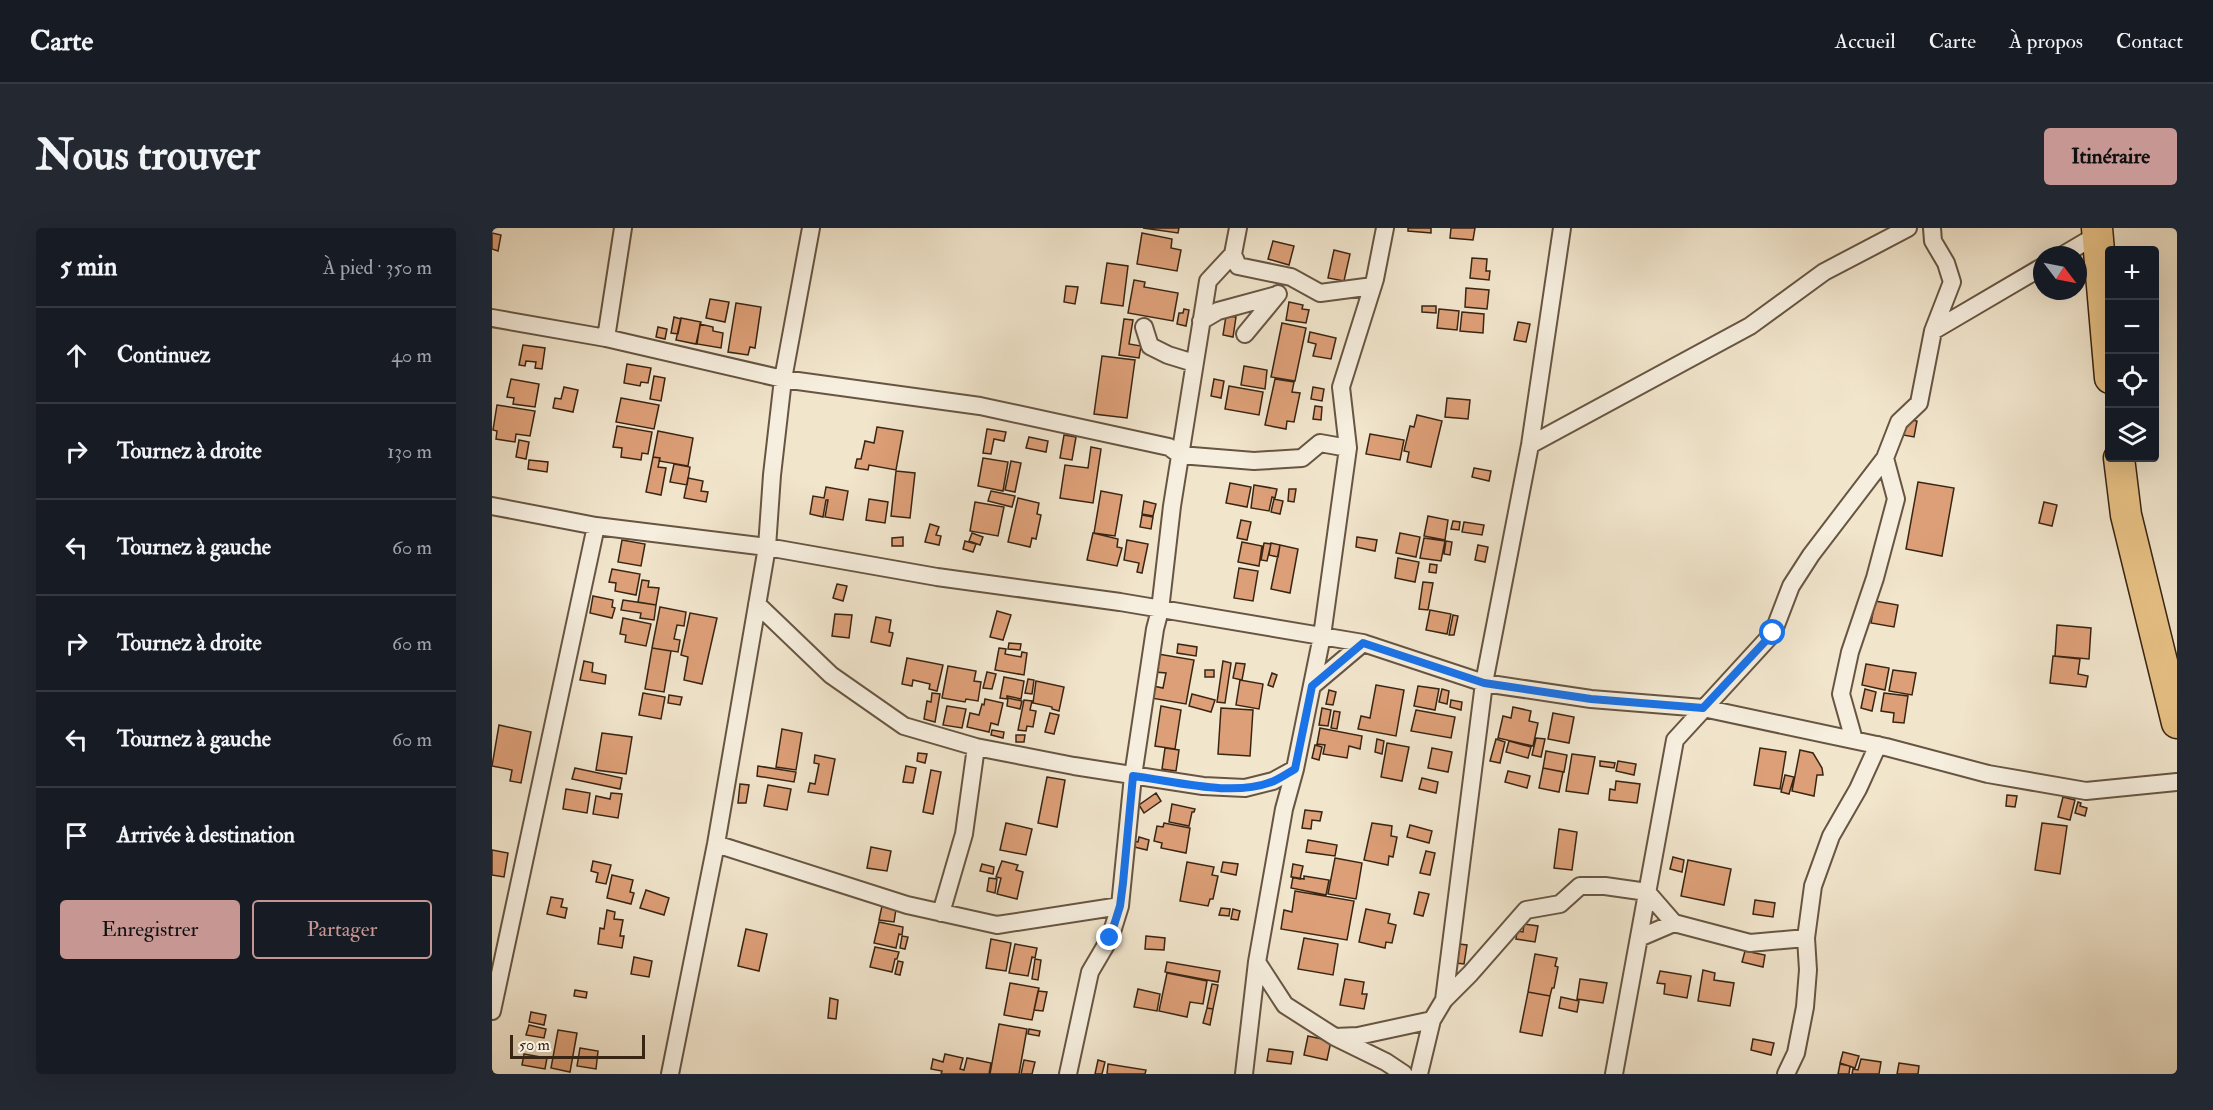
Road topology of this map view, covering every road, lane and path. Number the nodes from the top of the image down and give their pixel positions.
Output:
1 (623, 228) edge
2 (811, 228) edge
3 (1238, 228) edge
4 (1385, 228) edge
5 (1562, 228) edge
6 (1908, 228) edge
7 (1932, 228) edge
8 (2097, 232) edge
9 (2076, 246) edge
10 (1233, 254) junction
11 (2033, 272) edge
12 (1292, 277) junction
13 (1373, 286) junction
14 (1276, 295) junction
15 (492, 318) edge
16 (1201, 321) junction
17 (1144, 327) dead end
18 (1933, 331) junction
19 (1245, 334) dead end
20 (606, 338) junction
21 (2107, 354) edge
22 (1194, 363) junction
23 (783, 379) junction
24 (1530, 445) junction
25 (1348, 448) junction
26 (1180, 455) junction
27 (1885, 458) junction
28 (2119, 462) edge
29 (492, 506) edge
30 (596, 526) junction
31 (767, 547) junction
32 (758, 604) junction
33 (1160, 610) junction
34 (1322, 636) junction
35 (1363, 643) junction
36 (1484, 683) junction
37 (1312, 686) junction
38 (1703, 708) junction
39 (2177, 723) edge
40 (1854, 740) junction
41 (1878, 745) junction
42 (976, 747) junction
43 (1295, 769) junction
44 (1133, 776) junction
45 (2177, 782) edge
46 (716, 844) junction
47 (1647, 892) junction
48 (1120, 906) junction
49 (941, 913) junction
50 (1674, 924) junction
51 (1639, 938) junction
52 (1806, 938) junction
53 (1257, 962) junction
54 (1444, 1000) junction
55 (492, 1011) edge
56 (1432, 1020) junction
57 (1335, 1037) junction
58 (670, 1074) edge
59 (1068, 1074) edge
60 (1244, 1074) edge
61 (1404, 1074) edge
62 (1419, 1074) edge
63 (1614, 1074) edge
64 (1786, 1074) edge

1 - 20 street
2 - 23 street
3 - 10 street
4 - 13 street
5 - 24 street
6 - 24 street
7 - 18 street
8 - 9 street
8 - 21 highway
10 - 12 street
10 - 16 street
11 - 18 street
12 - 13 street
12 - 14 street
13 - 25 street
14 - 16 street
14 - 19 street
15 - 20 street
16 - 22 street
17 - 22 street
18 - 27 street
20 - 23 street
22 - 26 street
23 - 26 street
23 - 31 street
24 - 36 street
25 - 26 street
25 - 34 street
26 - 33 street
27 - 38 street
27 - 40 street
28 - 39 highway
29 - 30 street
30 - 31 street
30 - 55 street
31 - 32 street
31 - 33 street
32 - 42 street
32 - 46 street
33 - 34 street
33 - 44 street
34 - 35 street
34 - 37 street
35 - 36 street
35 - 37 street
36 - 38 street
36 - 54 street
37 - 43 street
38 - 40 street
38 - 47 street
40 - 41 street
41 - 45 street
41 - 52 street
42 - 44 street
42 - 49 street
43 - 44 street
43 - 53 street
44 - 48 street
46 - 49 street
46 - 58 street
47 - 50 street
47 - 51 street
47 - 54 street
48 - 49 street
48 - 59 street
50 - 51 street
50 - 52 street
51 - 63 street
52 - 64 street
53 - 57 street
53 - 60 street
54 - 56 street
56 - 57 street
56 - 62 street
57 - 61 street

